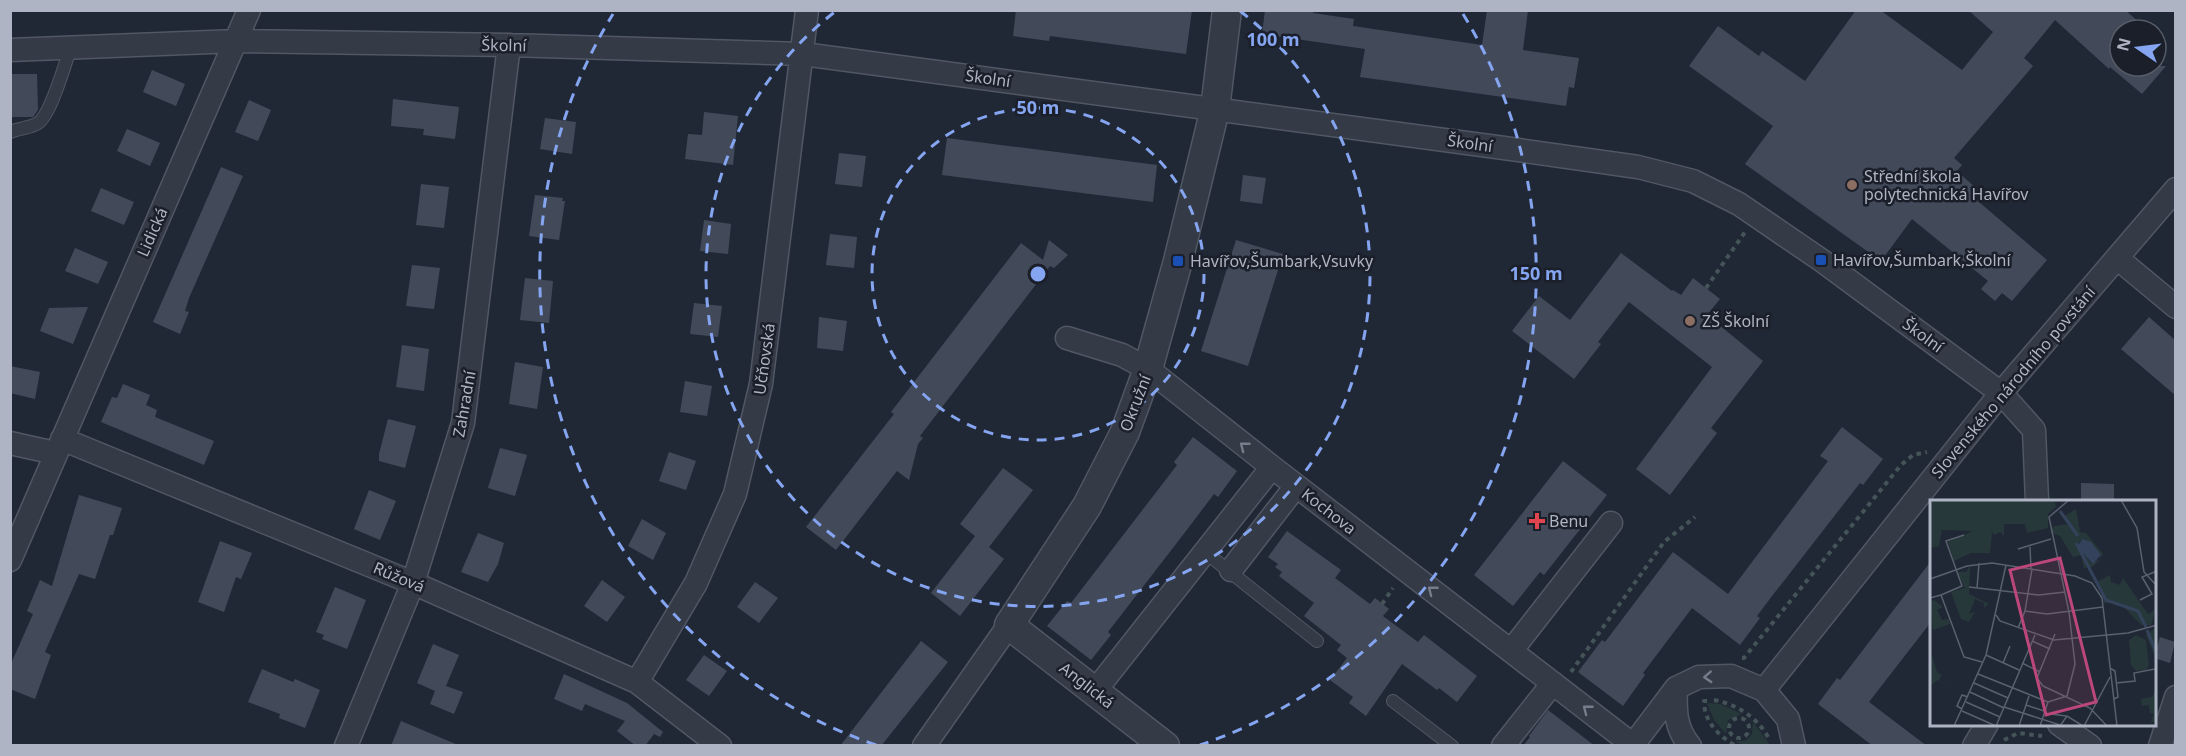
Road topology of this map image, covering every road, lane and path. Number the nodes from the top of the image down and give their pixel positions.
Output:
1 (249, 10) edge
2 (807, 10) edge
3 (1227, 10) edge
4 (236, 41) junction
5 (509, 45) junction
6 (71, 47) junction
7 (10, 50) edge
8 (803, 54) junction
9 (1215, 108) junction
10 (10, 132) edge
11 (2175, 189) edge
12 (1756, 215) junction
13 (2117, 258) junction
14 (1706, 288) dead end
15 (2175, 307) edge
16 (1067, 338) dead end
17 (1148, 369) junction
18 (2001, 393) junction
19 (10, 443) edge
20 (59, 446) junction
21 (1933, 449) dead end
22 (1272, 467) junction
23 (1296, 486) junction
24 (2037, 500) edge
25 (1695, 517) dead end
26 (1611, 523) dead end
27 (1205, 552) junction
28 (10, 560) edge
29 (1231, 570) junction
30 (413, 583) junction
31 (1009, 625) junction
32 (1317, 641) dead end
33 (1511, 651) junction
34 (1735, 657) dead end
35 (637, 682) junction
36 (1556, 685) junction
37 (1676, 688) junction
38 (1764, 690) junction
39 (1095, 691) junction
40 (2175, 697) edge
41 (1393, 701) dead end
42 (1749, 715) junction
43 (1746, 720) junction
44 (2052, 731) edge
45 (1994, 733) edge
46 (1733, 736) junction
47 (1770, 740) dead end
48 (1728, 743) edge
49 (1633, 745) edge
50 (346, 746) edge
51 (720, 746) edge
52 (924, 746) edge
53 (1165, 746) edge
54 (1452, 746) edge
55 (1503, 746) edge
56 (1690, 746) edge
57 (1736, 746) edge
58 (1794, 746) edge
59 (1974, 746) edge
60 (2090, 746) edge
61 (2160, 746) edge

1 - 4 street, Lidická
2 - 8 street, Učňovská
3 - 9 street, Okružní
4 - 5 street, Školní
4 - 6 street, Školní
4 - 20 street, Lidická
5 - 8 street, Školní
5 - 30 street, Zahradní
6 - 7 street, Školní
6 - 10 lane
8 - 9 street, Školní
8 - 35 street, Učňovská
9 - 12 street, Školní
9 - 17 street, Okružní
11 - 13 street, Slovenského národního povstání
12 - 14 path
12 - 18 street, Školní
13 - 15 street
13 - 18 street, Slovenského národního povstání
16 - 17 street, Kochova
22 -> 17 street, Kochova
17 - 31 street, Okružní
18 - 24 street, Školní
18 - 38 street, Slovenského národního povstání
19 - 20 street
20 - 28 street, Lidická
20 - 30 street, Růžová
21 - 34 path
22 - 23 street, Kochova
22 - 27 street
23 - 29 street
33 -> 23 street, Kochova
25 - 36 path
26 - 33 street
27 - 29 lane
27 - 39 street
29 - 32 lane
30 - 35 street, Růžová
30 - 50 street, Zahradní
31 - 39 street, Anglická
31 - 52 street, Okružní
33 - 36 street, Kochova
35 - 51 street, Růžová
49 -> 36 street, Kochova
36 - 55 street
38 -> 37 street
37 - 49 street
37 - 56 street
38 - 58 street
39 - 53 street, Anglická
40 - 61 street
41 - 54 lane
42 - 43 path
42 - 47 path
42 - 48 path
43 - 46 path
43 - 46 path
44 - 45 path
44 - 60 street
45 - 59 street
46 - 48 path
48 - 57 path

